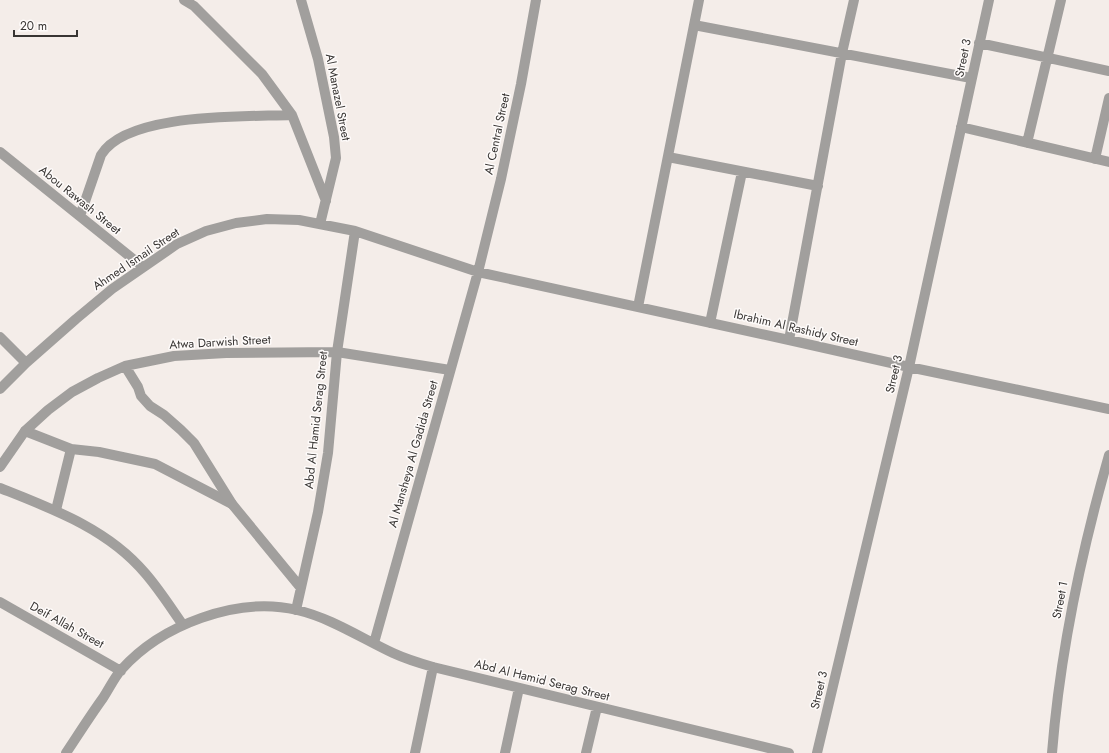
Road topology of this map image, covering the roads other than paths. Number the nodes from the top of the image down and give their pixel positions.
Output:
1 (184, 0) edge
2 (301, 0) edge
3 (536, 0) edge
4 (699, 0) edge
5 (854, 0) edge
6 (989, 0) edge
7 (1061, 0) edge
8 (694, 25) junction
9 (979, 43) junction
10 (842, 53) junction
11 (1048, 58) junction
12 (1109, 71) edge
13 (971, 78) junction
14 (1109, 98) edge
15 (292, 115) junction
16 (961, 127) junction
17 (1027, 143) junction
18 (0, 152) edge
19 (668, 157) junction
20 (1095, 159) junction
21 (1109, 162) edge
22 (742, 172) junction
23 (818, 186) junction
24 (326, 201) junction
25 (80, 216) junction
26 (320, 224) junction
27 (355, 231) junction
28 (143, 267) junction
29 (478, 272) junction
30 (638, 307) junction
31 (710, 323) junction
32 (0, 337) edge
33 (789, 340) junction
34 (336, 352) junction
35 (26, 363) junction
36 (125, 366) junction
37 (909, 367) junction
38 (450, 370) junction
39 (0, 389) edge
40 (1109, 409) edge
41 (25, 431) junction
42 (71, 450) junction
43 (1109, 455) edge
44 (0, 467) edge
45 (0, 488) edge
46 (232, 504) junction
47 (56, 510) junction
48 (301, 588) junction
49 (0, 602) edge
50 (296, 610) junction
51 (183, 625) junction
52 (374, 643) junction
53 (433, 667) junction
54 (121, 671) junction
55 (519, 688) junction
56 (597, 707) junction
57 (783, 752) edge
58 (66, 753) edge
59 (415, 753) edge
60 (505, 753) edge
61 (586, 753) edge
62 (818, 753) edge
63 (1052, 753) edge

1 - 15 street
2 - 24 street, Al Manazel Street
3 - 29 street, Al Central Street
4 - 8 street
5 - 10 street
6 - 9 street, Street 3
7 - 11 street
8 - 10 street
8 - 19 street
9 - 11 street
9 - 13 street, Street 3
10 - 13 street
10 - 23 street
11 - 12 street
11 - 17 street
13 - 16 street, Street 3
14 - 20 street
15 - 24 street
15 - 25 street
16 - 17 street
16 - 37 street, Street 3
17 - 20 street
18 - 25 street, Abou Rawash Street
19 - 22 street
19 - 30 street
20 - 21 street
22 - 23 street
22 - 31 street
23 - 33 street
24 - 26 street, Al Manazel Street
25 - 28 street, Abou Rawash Street
26 - 27 street, Ahmed Ismail Street
26 - 28 street, Ahmed Ismail Street
27 - 29 street, Ahmed Ismail Street
27 - 34 street, Abd Al Hamid Serag Street
28 - 35 street, Ahmed Ismail Street
29 - 30 street, Ibrahim Al Rashidy Street
29 - 38 street, Al Mansheya Al Gadida Street
30 - 31 street, Ibrahim Al Rashidy Street
31 - 33 street, Ibrahim Al Rashidy Street
32 - 35 street
33 - 37 street, Ibrahim Al Rashidy Street
34 - 36 street, Atwa Darwish Street
34 - 38 street, Atwa Darwish Street
34 - 48 street, Abd Al Hamid Serag Street
35 - 39 street, Ahmed Ismail Street
36 - 41 street, Atwa Darwish Street
36 - 46 street
37 - 40 street, Ibrahim Al Rashidy Street
37 - 62 street, Street 3
38 - 52 street, Al Mansheya Al Gadida Street
41 - 42 street
41 - 44 street, Atwa Darwish Street
42 - 46 street
42 - 47 street
43 - 63 street, Street 1
45 - 47 street
46 - 48 street
47 - 51 street
48 - 50 street, Abd Al Hamid Serag Street
49 - 54 street, Deif Allah Street
50 - 51 street, Abd Al Hamid Serag Street
50 - 52 street, Abd Al Hamid Serag Street
51 - 54 street, Abd Al Hamid Serag Street
52 - 53 street, Abd Al Hamid Serag Street
53 - 55 street, Abd Al Hamid Serag Street
53 - 59 street
54 - 58 street, Abd Al Hamid Serag Street
55 - 56 street, Abd Al Hamid Serag Street
55 - 60 street
56 - 57 street, Abd Al Hamid Serag Street
56 - 61 street

